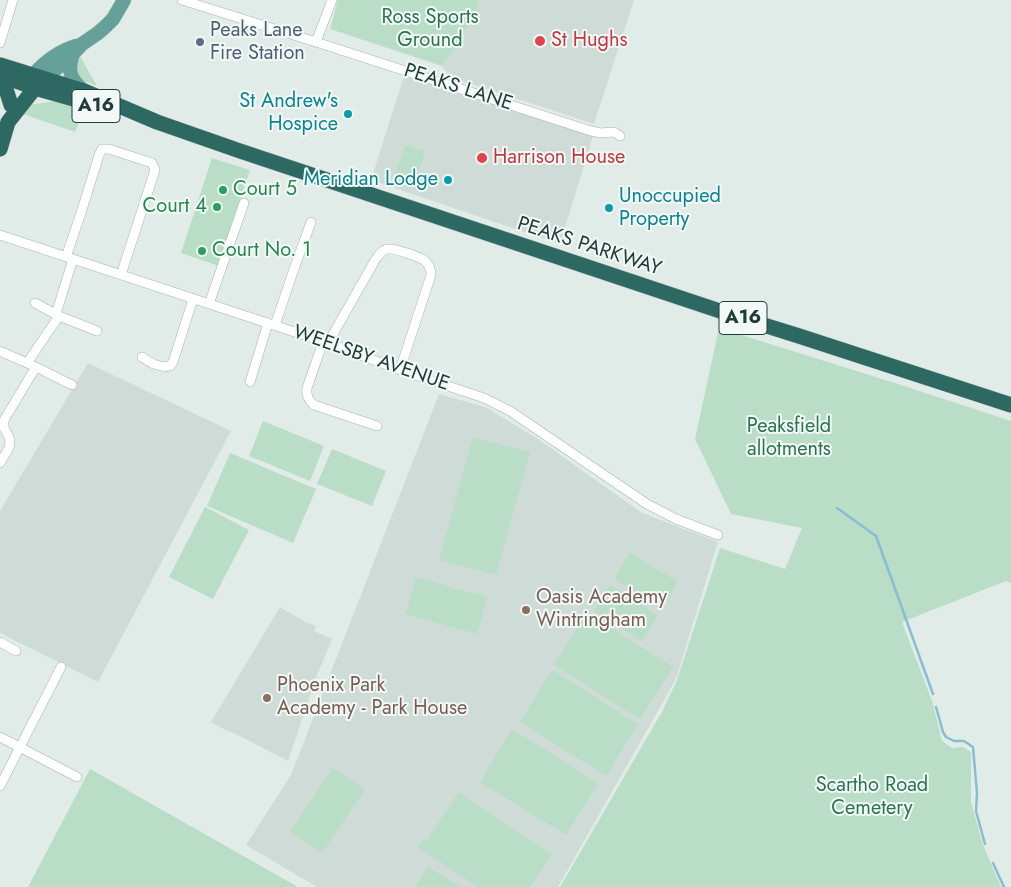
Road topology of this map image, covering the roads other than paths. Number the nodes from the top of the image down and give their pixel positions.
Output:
1 (13, 0) edge
2 (124, 0) edge
3 (182, 0) edge
4 (332, 0) edge
5 (316, 42) junction
6 (0, 43) edge
7 (77, 49) junction
8 (0, 65) edge
9 (0, 77) edge
10 (35, 81) junction
11 (84, 91) junction
12 (11, 104) junction
13 (8, 122) junction
14 (157, 122) junction
15 (620, 136) dead end
16 (0, 149) edge
17 (244, 203) dead end
18 (312, 222) dead end
19 (0, 234) edge
20 (70, 258) junction
21 (121, 275) junction
22 (193, 299) junction
23 (35, 304) dead end
24 (210, 304) junction
25 (57, 315) junction
26 (272, 324) junction
27 (97, 331) dead end
28 (326, 342) junction
29 (2, 356) edge
30 (142, 357) dead end
31 (31, 365) junction
32 (400, 370) junction
33 (250, 382) dead end
34 (72, 385) dead end
35 (1011, 405) edge
36 (377, 426) dead end
37 (0, 463) edge
38 (718, 535) dead end
39 (0, 642) edge
40 (16, 651) dead end
41 (61, 666) dead end
42 (0, 737) edge
43 (20, 747) junction
44 (77, 777) dead end
45 (0, 786) edge

1 - 6 street
2 - 7 main road
3 - 5 street, PEAKS LANE
4 - 5 street
5 - 15 street, PEAKS LANE
7 - 10 main road
7 - 11 main road, A16
8 - 10 highway, PEAKS PARKWAY / A16
9 - 10 highway, PEAKS PARKWAY / A16
9 - 12 highway
10 - 11 highway, PEAKS PARKWAY / A16
10 - 12 highway
10 - 13 highway
10 - 14 highway, PEAKS PARKWAY / A16
11 - 14 highway, PEAKS PARKWAY / A16
12 - 13 highway
13 - 16 highway
14 - 35 highway, PEAKS PARKWAY / A16
17 - 24 street
18 - 26 street
19 - 20 street, WEELSBY AVENUE
20 - 21 street, WEELSBY AVENUE
20 - 21 street
20 - 25 street
21 - 22 street, WEELSBY AVENUE
22 - 24 street, WEELSBY AVENUE
22 - 30 street
23 - 25 street
24 - 26 street, WEELSBY AVENUE
25 - 27 street
25 - 31 street
26 - 28 street, WEELSBY AVENUE
26 - 33 street
28 - 32 street, WEELSBY AVENUE
28 - 32 street
28 - 36 street
29 - 31 street
31 - 34 street
31 - 37 street
32 - 38 street, WEELSBY AVENUE
39 - 40 street
41 - 43 street
42 - 43 street
43 - 44 street
43 - 45 street

